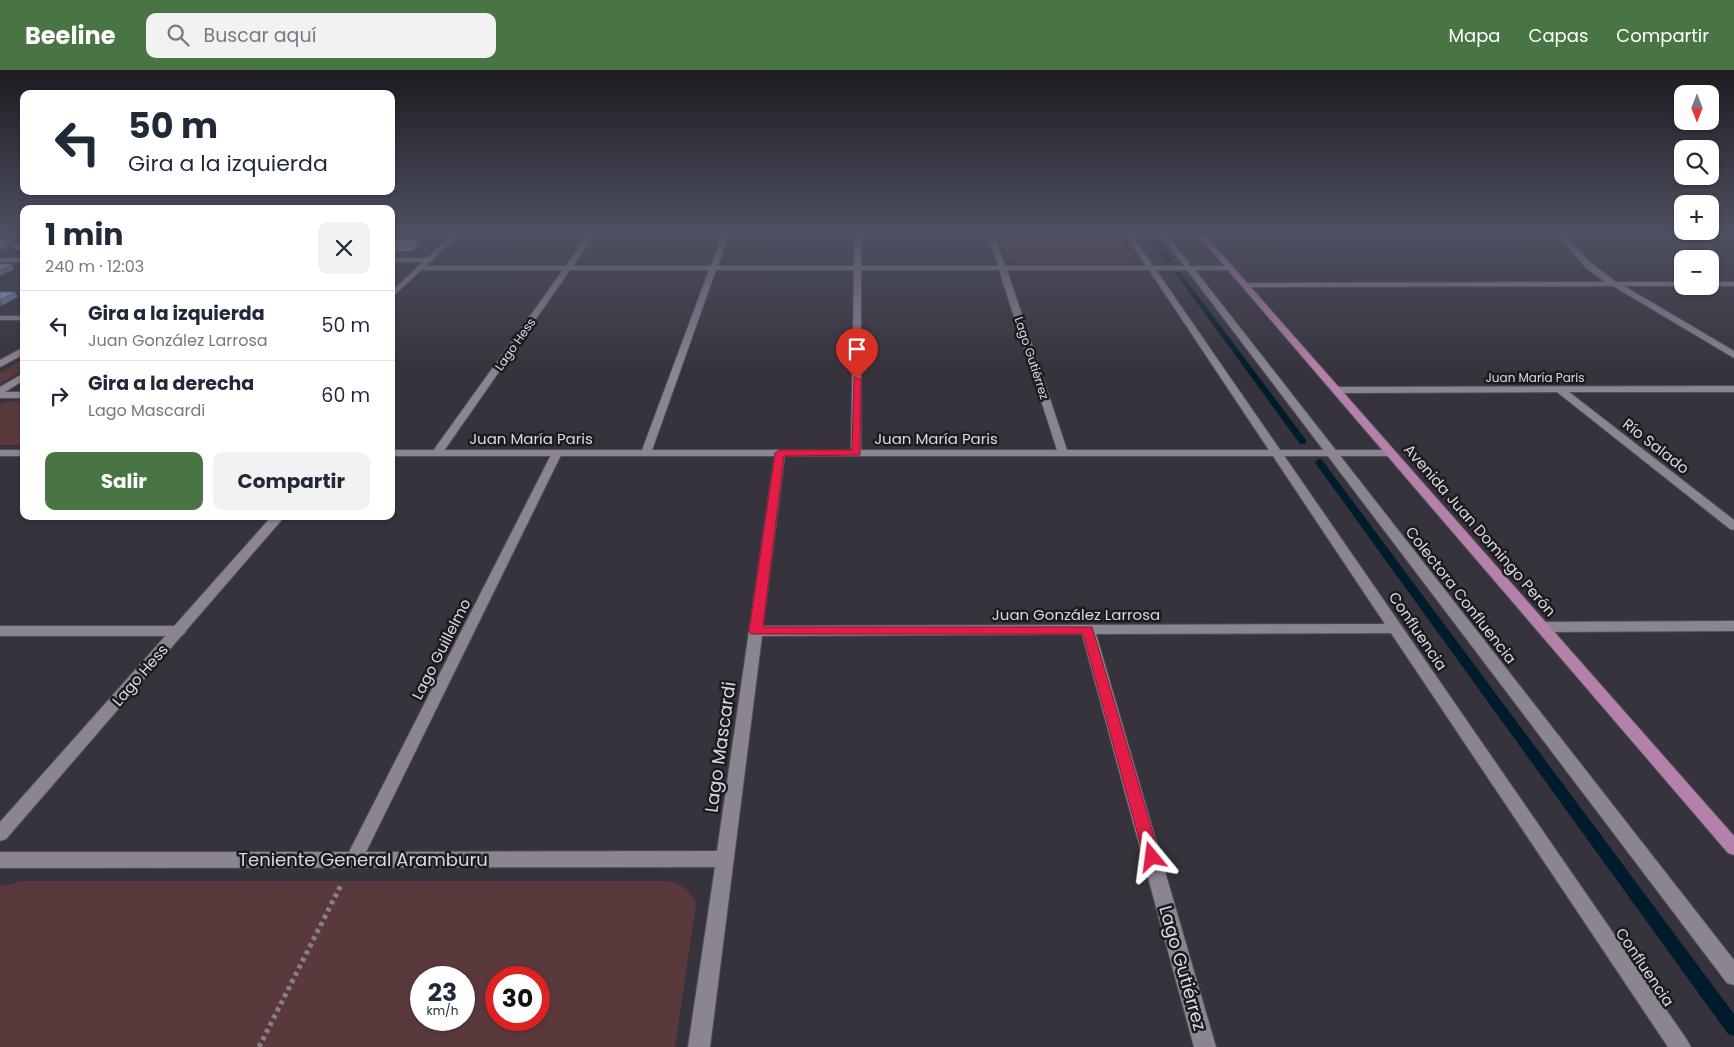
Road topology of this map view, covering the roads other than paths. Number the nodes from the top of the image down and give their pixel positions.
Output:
1 (409, 280) edge
2 (560, 280) edge
3 (709, 280) edge
4 (858, 280) edge
5 (1006, 280) edge
6 (1160, 280) edge
7 (1198, 280) edge
8 (1240, 280) edge
9 (1606, 280) edge
10 (1613, 284) junction
11 (1674, 284) edge
12 (1719, 284) edge
13 (1734, 284) edge
14 (1245, 285) junction
15 (395, 292) edge
16 (0, 318) edge
17 (20, 318) edge
18 (20, 352) edge
19 (1734, 355) edge
20 (0, 364) edge
21 (20, 378) edge
22 (1734, 389) edge
23 (1336, 390) junction
24 (1560, 390) junction
25 (0, 391) edge
26 (0, 395) edge
27 (20, 395) edge
28 (0, 453) edge
29 (20, 453) edge
30 (395, 453) edge
31 (437, 453) junction
32 (557, 453) junction
33 (646, 453) junction
34 (780, 453) junction
35 (856, 453) junction
36 (1063, 453) junction
37 (1277, 453) junction
38 (1331, 453) junction
39 (1390, 453) junction
40 (276, 520) edge
41 (1734, 526) edge
42 (1734, 626) edge
43 (1542, 627) junction
44 (1396, 628) junction
45 (1088, 630) junction
46 (0, 631) edge
47 (179, 631) junction
48 (756, 631) junction
49 (0, 834) edge
50 (1734, 848) edge
51 (354, 859) junction
52 (725, 859) junction
53 (0, 860) edge
54 (1734, 976) edge
55 (700, 1047) edge
56 (1205, 1047) edge
57 (1680, 1047) edge

1 - 15 street
2 - 31 street, Lago Hess
3 - 33 street
4 - 35 street
5 - 36 street, Lago Gutiérrez
6 - 37 street, Confluencia
7 - 38 street, Colectora Confluencia
8 - 14 main road, Avenida Juan Domingo Perón
9 - 10 street
10 - 11 street
10 - 14 street
10 - 19 street
12 - 13 street
14 - 23 main road, Avenida Juan Domingo Perón
16 - 17 street
18 - 20 street
21 - 25 street
22 - 24 street, Juan María Paris
23 - 24 street, Juan María Paris
23 - 39 main road, Avenida Juan Domingo Perón
24 - 41 street, Río Salado
26 - 27 street
28 - 29 street
30 - 31 street, Juan María Paris
31 - 32 street, Juan María Paris
32 - 33 street, Juan María Paris
32 - 51 street, Lago Guillelmo
33 - 34 street, Juan María Paris
34 - 35 street, Juan María Paris
34 - 48 street, Lago Mascardi
35 - 36 street, Juan María Paris
36 - 37 street, Juan María Paris
37 - 38 street, Juan María Paris
37 - 44 street, Confluencia
38 - 39 street, Juan María Paris
38 - 54 street, Colectora Confluencia
39 - 43 main road, Avenida Juan Domingo Perón
40 - 47 street, Lago Hess
42 - 43 street
43 - 50 main road, Avenida Juan Domingo Perón
44 - 45 street, Juan González Larrosa
44 - 57 street, Confluencia
45 - 48 street, Juan González Larrosa
45 - 56 street, Lago Gutiérrez
46 - 47 street
47 - 49 street, Lago Hess
48 - 52 street, Lago Mascardi
51 - 52 street, Teniente General Aramburu
51 - 53 street, Teniente General Aramburu
52 - 55 street, Lago Mascardi

